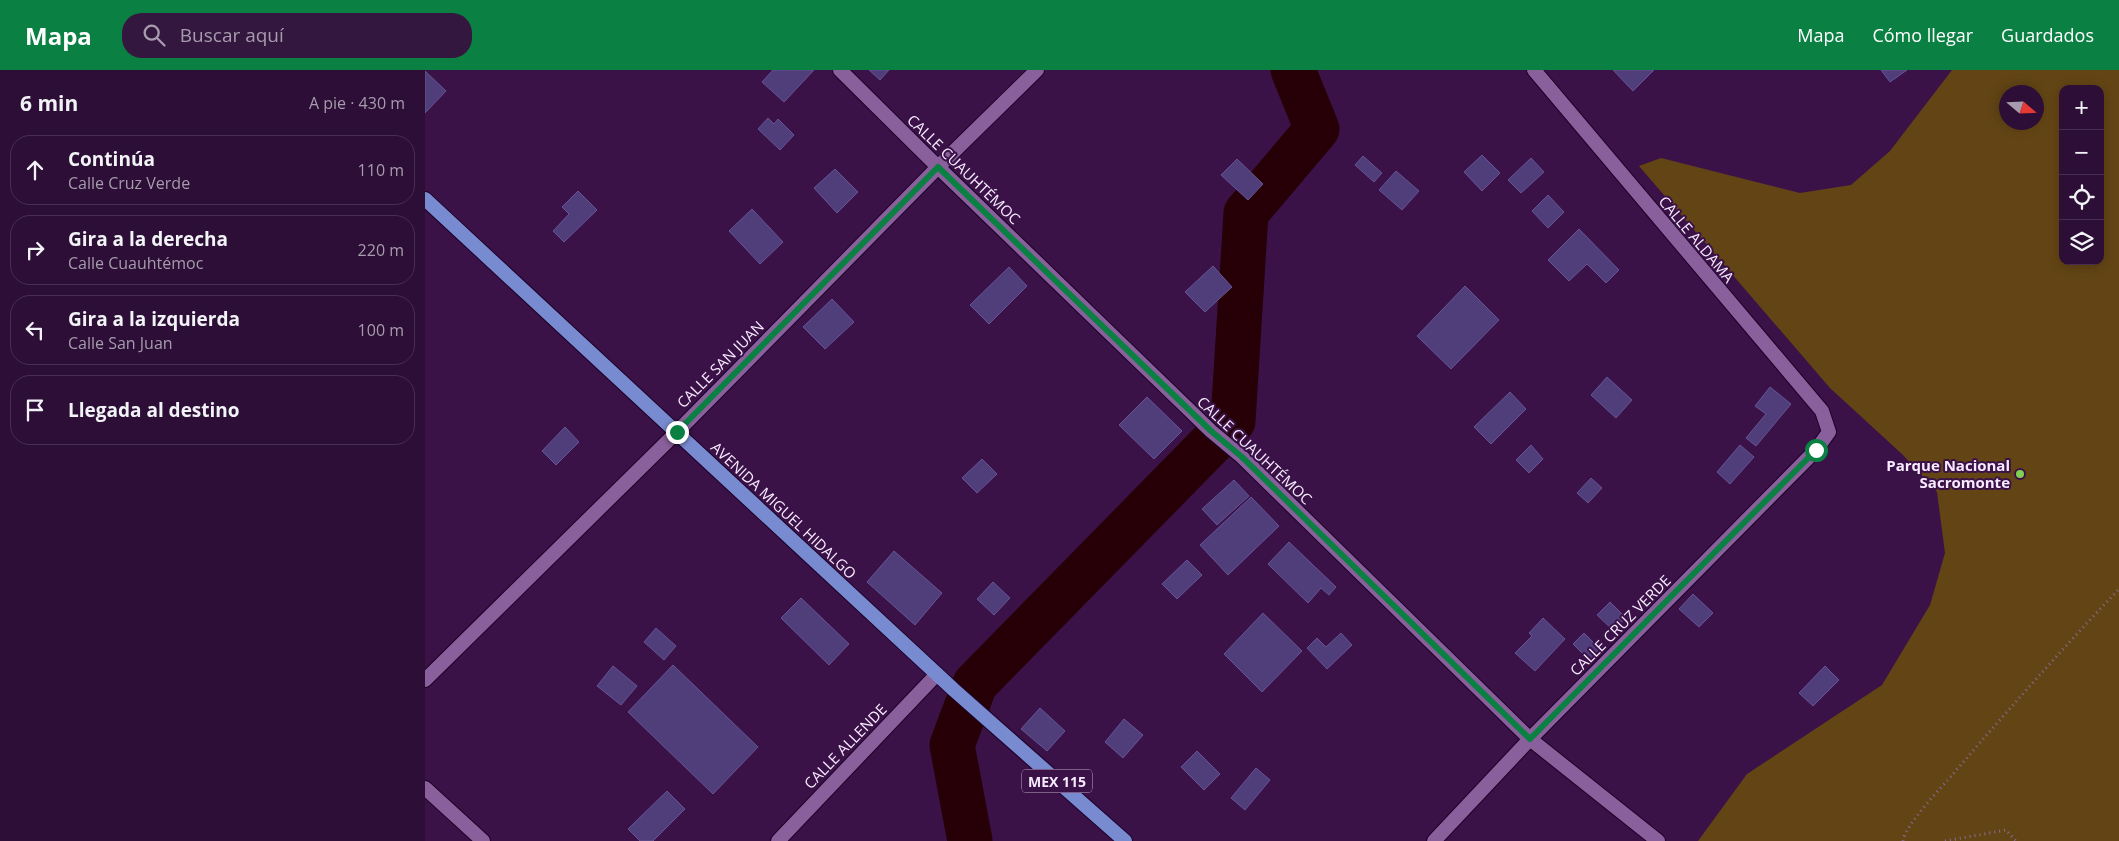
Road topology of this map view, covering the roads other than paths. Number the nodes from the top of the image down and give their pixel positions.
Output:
1 (840, 70) edge
2 (1037, 70) edge
3 (1534, 70) edge
4 (938, 167) junction
5 (425, 199) edge
6 (677, 432) junction
7 (1829, 432) joint
8 (937, 674) junction
9 (425, 680) edge
10 (1530, 739) junction
11 (425, 788) edge
12 (483, 841) edge
13 (778, 841) edge
14 (1125, 841) edge
15 (1434, 841) edge
16 (1658, 841) edge

1 - 4 street, CALLE CUAUHTÉMOC
2 - 4 street, CALLE SAN JUAN
3 - 7 street, CALLE ALDAMA
4 - 6 street, CALLE SAN JUAN
4 - 10 street, CALLE CUAUHTÉMOC
5 - 6 main road, AVENIDA MIGUEL HIDALGO / MEX 115
6 - 8 main road, AVENIDA MIGUEL HIDALGO / MEX 115
6 - 9 street, CALLE SAN JUAN
7 - 10 street, CALLE CRUZ VERDE
8 - 13 street, CALLE ALLENDE
8 - 14 main road, AVENIDA MIGUEL HIDALGO / MEX 115
10 - 15 street, CALLE CRUZ VERDE
10 - 16 street, CALLE CUAUHTÉMOC
11 - 12 street

